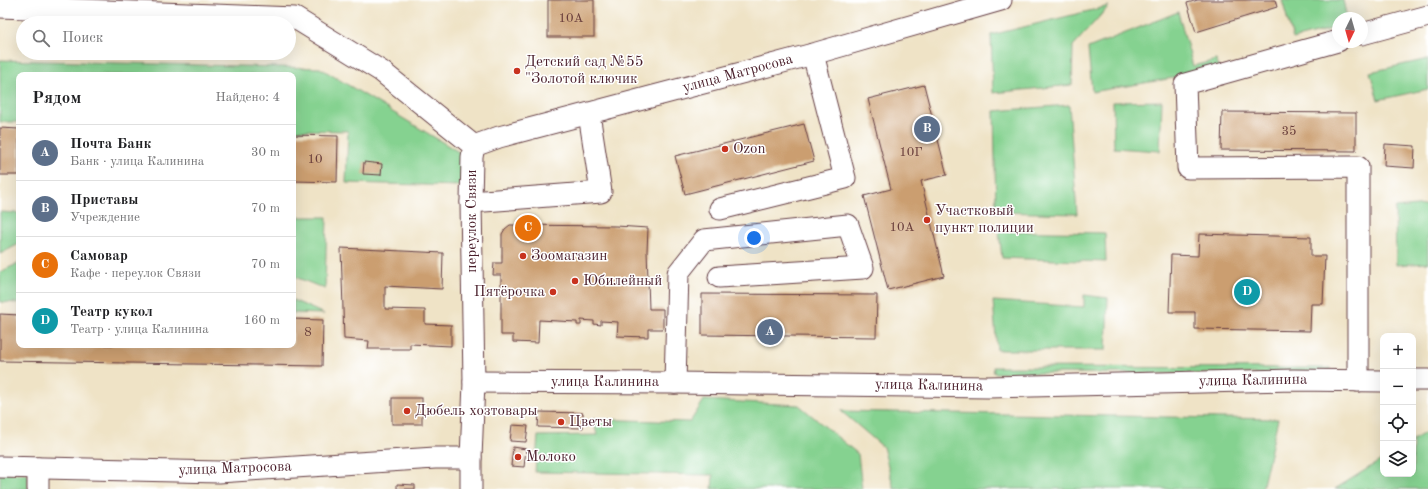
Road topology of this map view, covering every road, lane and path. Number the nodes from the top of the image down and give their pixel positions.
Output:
1 (1001, 0) edge
2 (0, 6) edge
3 (246, 16) edge
4 (1428, 16) edge
5 (296, 19) edge
6 (1368, 32) edge
7 (1332, 43) edge
8 (813, 54) junction
9 (588, 114) junction
10 (474, 146) junction
11 (471, 202) junction
12 (720, 209) dead end
13 (719, 277) dead end
14 (1380, 380) edge
15 (1416, 380) edge
16 (1428, 380) edge
17 (1358, 381) junction
18 (474, 382) junction
19 (675, 383) junction
20 (471, 458) junction
21 (0, 467) edge
22 (38, 468) junction
23 (228, 480) edge
24 (38, 489) edge
25 (471, 489) edge

1 - 8 street, улица Матросова
2 - 3 street
4 - 6 street
5 - 10 street
7 - 17 street
8 - 9 street, улица Матросова
8 - 12 street
9 - 10 street, улица Матросова
9 - 11 street
10 - 11 street, переулок Связи
11 - 18 street, переулок Связи
13 - 19 street
14 - 17 street, улица Калинина
15 - 16 street
17 - 19 street, улица Калинина
18 - 19 street, улица Калинина
18 - 20 street, переулок Связи
20 - 23 street, улица Матросова
20 - 25 street, переулок Связи
21 - 22 street, улица Матросова
22 - 23 street, улица Матросова
22 - 24 street

